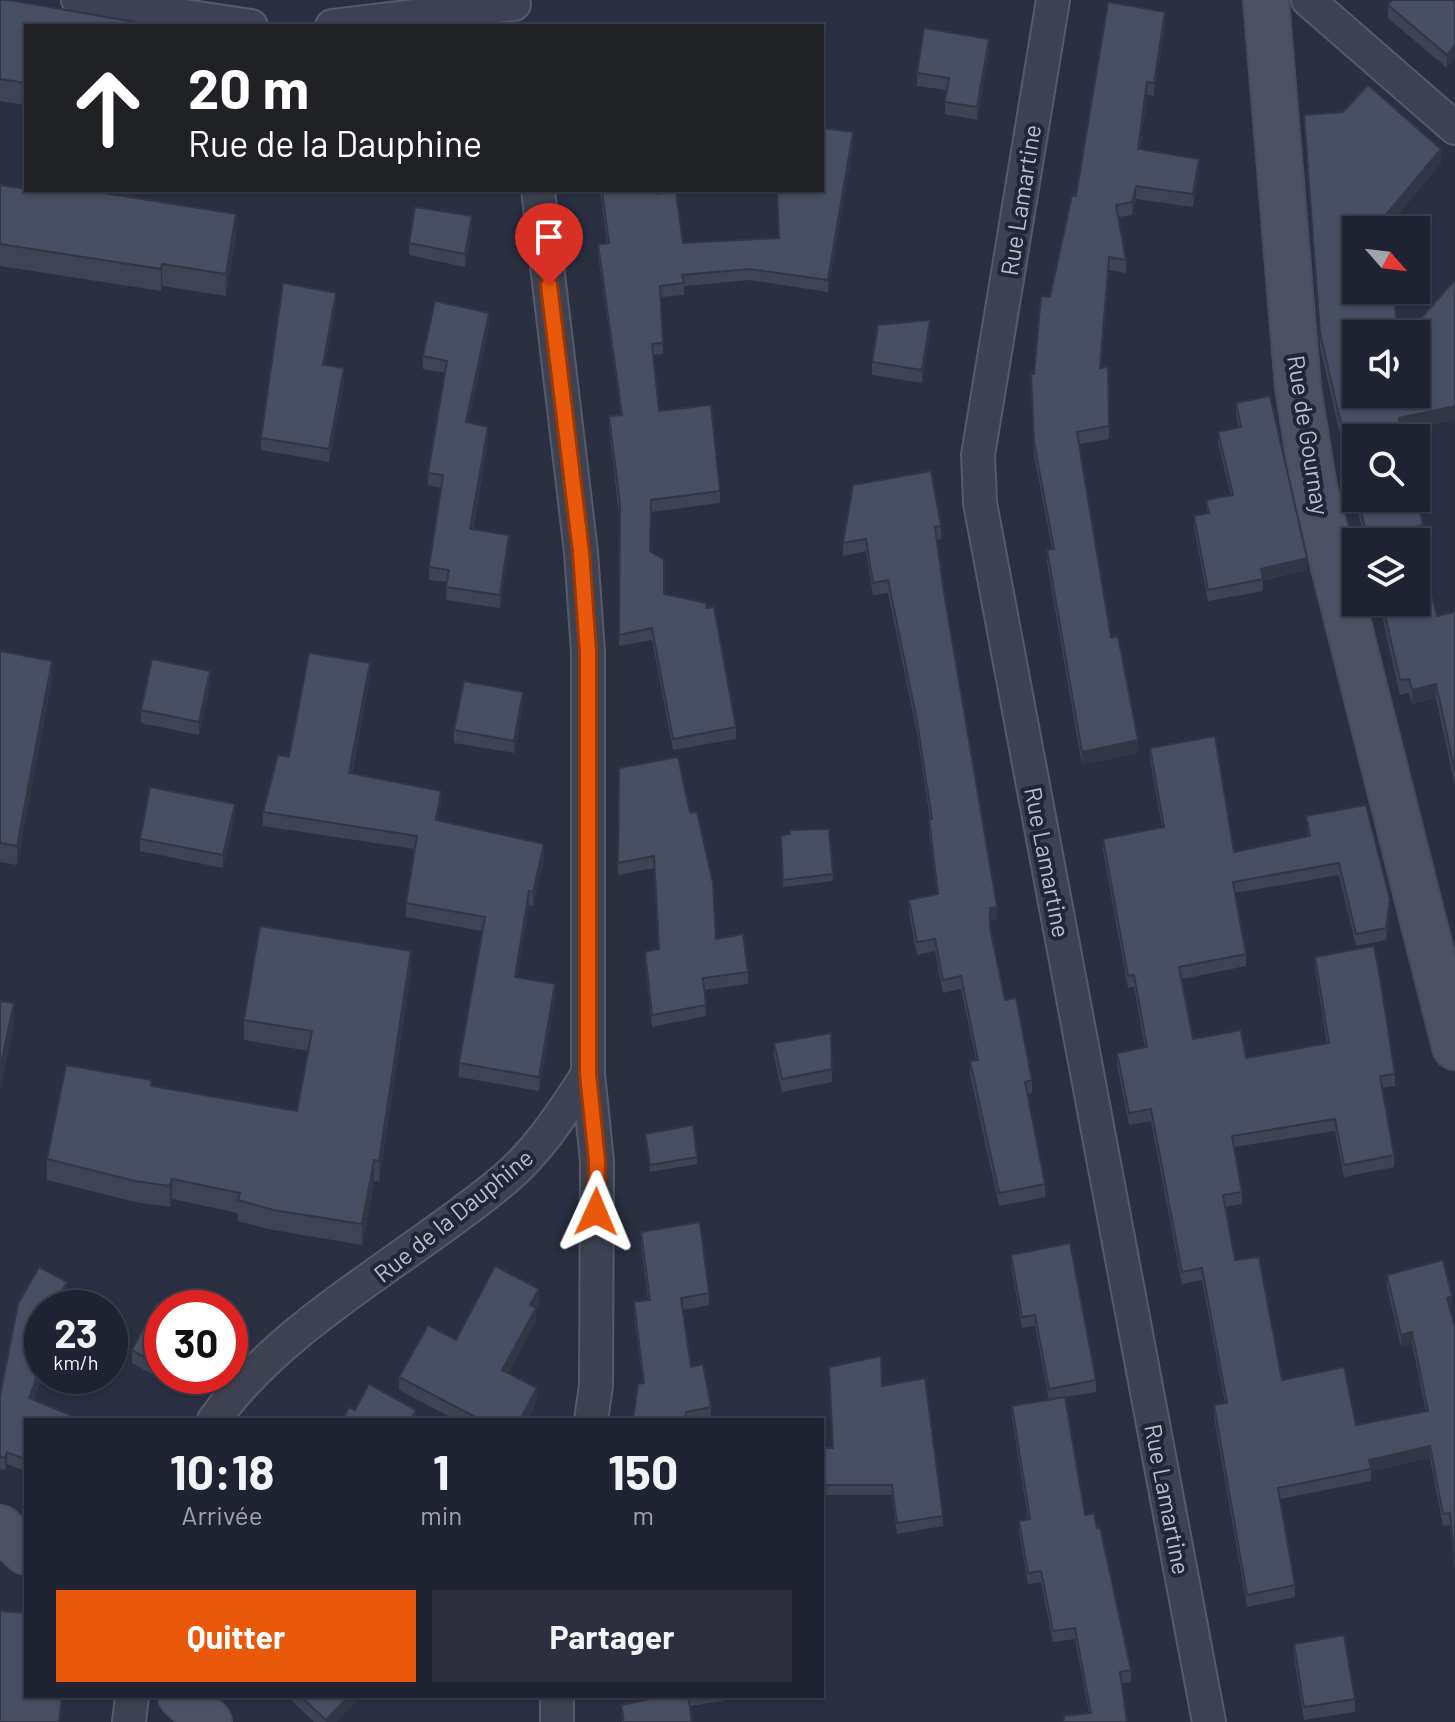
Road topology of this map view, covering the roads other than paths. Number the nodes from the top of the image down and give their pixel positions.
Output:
1 (78, 0) edge
2 (1053, 0) edge
3 (1266, 0) edge
4 (1308, 0) edge
5 (515, 10) edge
6 (238, 24) edge
7 (355, 24) edge
8 (1455, 128) edge
9 (538, 192) edge
10 (1455, 1047) edge
11 (588, 1074) junction
12 (216, 1418) edge
13 (591, 1418) edge
14 (0, 1528) edge
15 (24, 1550) edge
16 (132, 1698) edge
17 (183, 1698) edge
18 (557, 1698) edge
19 (129, 1722) edge
20 (209, 1722) edge
21 (557, 1722) edge
22 (1209, 1722) edge

1 - 6 street
2 - 22 street, Rue Lamartine
3 - 10 street, Rue de Gournay
4 - 8 street
5 - 7 street
9 - 11 street
11 - 12 street, Rue de la Dauphine
11 - 13 street
14 - 15 street
16 - 19 street
17 - 20 street
18 - 21 street

